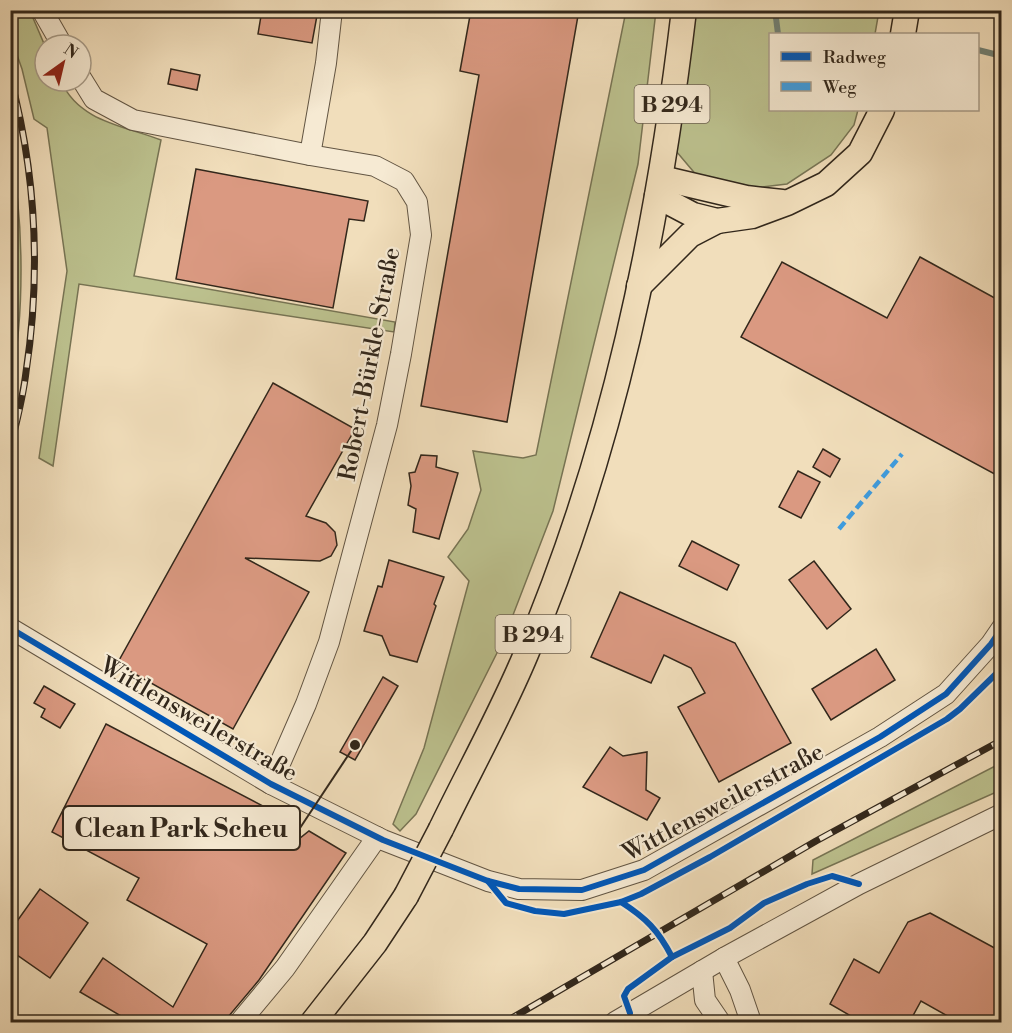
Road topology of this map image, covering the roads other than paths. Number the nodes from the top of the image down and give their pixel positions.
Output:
1 (42, 10) edge
2 (332, 10) edge
3 (684, 10) edge
4 (907, 10) edge
5 (55, 33) edge
6 (903, 33) edge
7 (90, 93) edge
8 (881, 111) edge
9 (309, 155) junction
10 (659, 187) junction
11 (787, 203) junction
12 (717, 221) junction
13 (639, 286) junction
14 (10, 628) edge
15 (1002, 628) edge
16 (271, 784) junction
17 (1002, 814) edge
18 (376, 837) junction
19 (724, 958) junction
20 (702, 971) junction
21 (240, 1023) edge
22 (313, 1023) edge
23 (615, 1023) edge
24 (720, 1023) edge
25 (752, 1023) edge

1 - 5 street
2 - 9 street
3 - 10 main road, B 294
4 - 6 main road
7 - 9 street, Robert-Bürkle-Straße
8 - 11 main road
9 - 16 street, Robert-Bürkle-Straße
10 - 11 main road
10 - 12 main road
10 - 13 main road, B 294
11 - 12 main road
12 - 13 main road
13 - 22 main road, B 294, bridge
14 - 16 street, Wittlensweilerstraße
15 - 18 street, Wittlensweilerstraße
16 - 18 street, Wittlensweilerstraße
17 - 19 street
18 - 21 street
19 - 20 street
19 - 25 street
20 - 23 street
20 - 24 street

